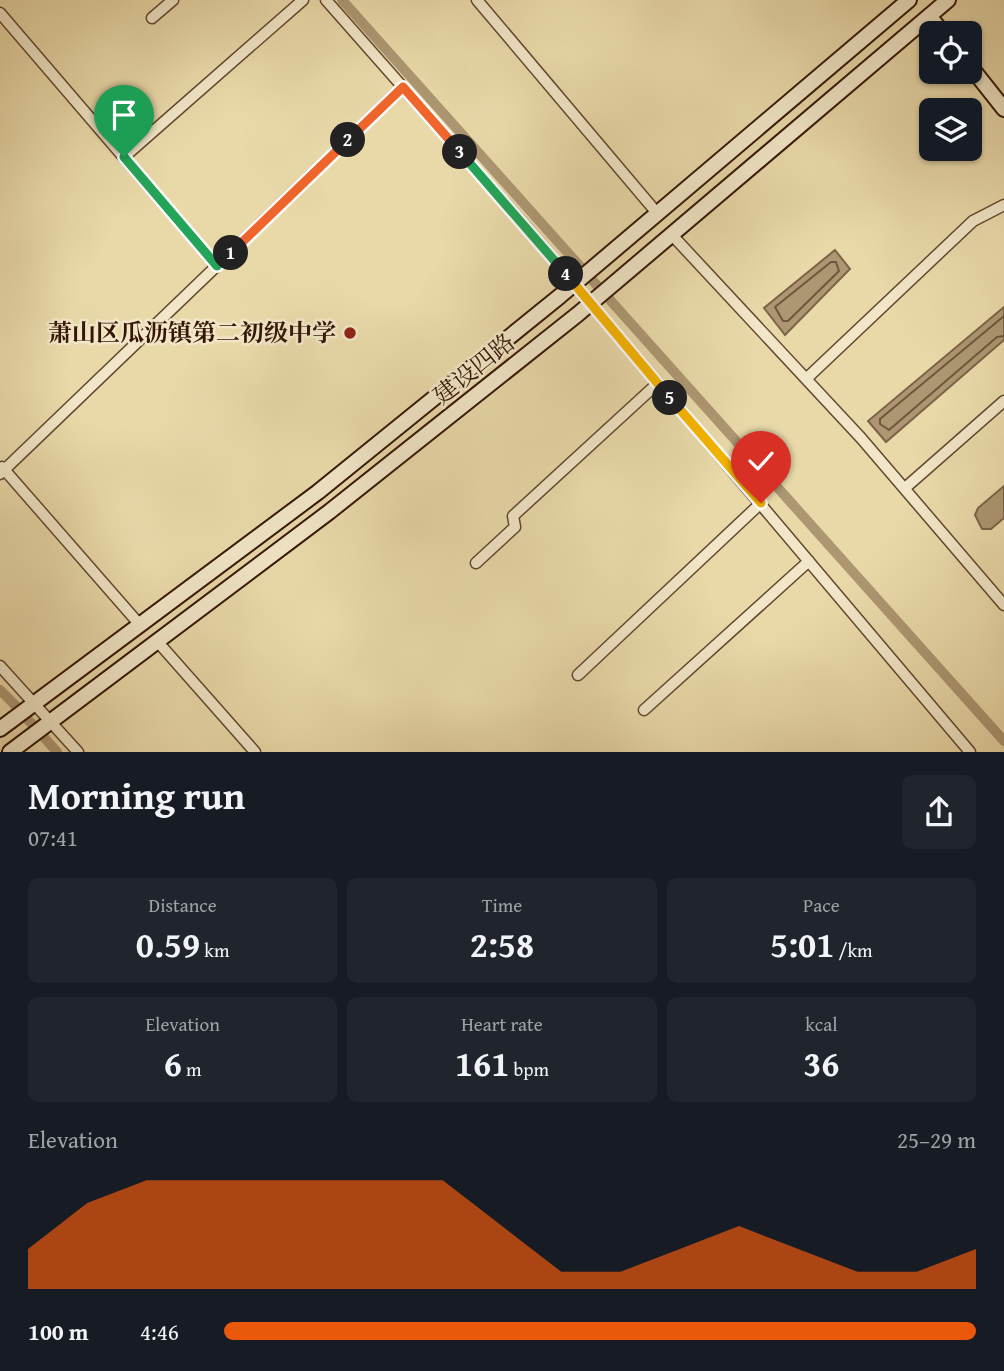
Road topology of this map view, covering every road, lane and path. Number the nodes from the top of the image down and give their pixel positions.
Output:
1 (173, 0) edge
2 (303, 0) edge
3 (326, 0) edge
4 (477, 0) edge
5 (909, 0) edge
6 (948, 0) edge
7 (0, 13) edge
8 (929, 16) junction
9 (152, 18) dead end
10 (933, 21) edge
11 (982, 81) edge
12 (403, 87) junction
13 (1004, 109) edge
14 (124, 157) junction
15 (1004, 205) edge
16 (657, 213) junction
17 (672, 235) junction
18 (217, 266) junction
19 (806, 379) junction
20 (657, 383) junction
21 (1004, 401) edge
22 (1, 470) edge
23 (905, 488) junction
24 (761, 503) junction
25 (809, 561) junction
26 (476, 563) dead end
27 (1004, 605) edge
28 (140, 625) junction
29 (157, 641) junction
30 (0, 666) edge
31 (578, 675) dead end
32 (34, 702) junction
33 (644, 710) dead end
34 (51, 720) junction
35 (1, 725) edge
36 (27, 747) edge
37 (10, 751) edge
38 (78, 751) edge
39 (256, 751) edge
40 (970, 751) edge

1 - 9 street
2 - 14 street
3 - 12 street
4 - 16 street
5 - 16 main road, 建设四路
6 - 8 main road, 建设四路
7 - 14 street
8 - 10 main road
8 - 17 main road, 建设四路
11 - 13 main road
12 - 18 street
12 - 20 street
14 - 18 street
15 - 19 street
16 - 28 main road, 建设四路
17 - 19 street
17 - 29 main road, 建设四路
18 - 22 street
19 - 23 street
20 - 24 street
20 - 26 street
21 - 23 street
22 - 28 street
23 - 27 street
24 - 25 street
24 - 31 street
25 - 33 street
25 - 40 street
28 - 32 main road, 建设四路
29 - 34 main road, 建设四路
29 - 39 street
30 - 32 street
32 - 34 street
32 - 35 main road, 建设四路
34 - 36 main road, 建设四路
34 - 38 street
36 - 37 main road, 建设四路

